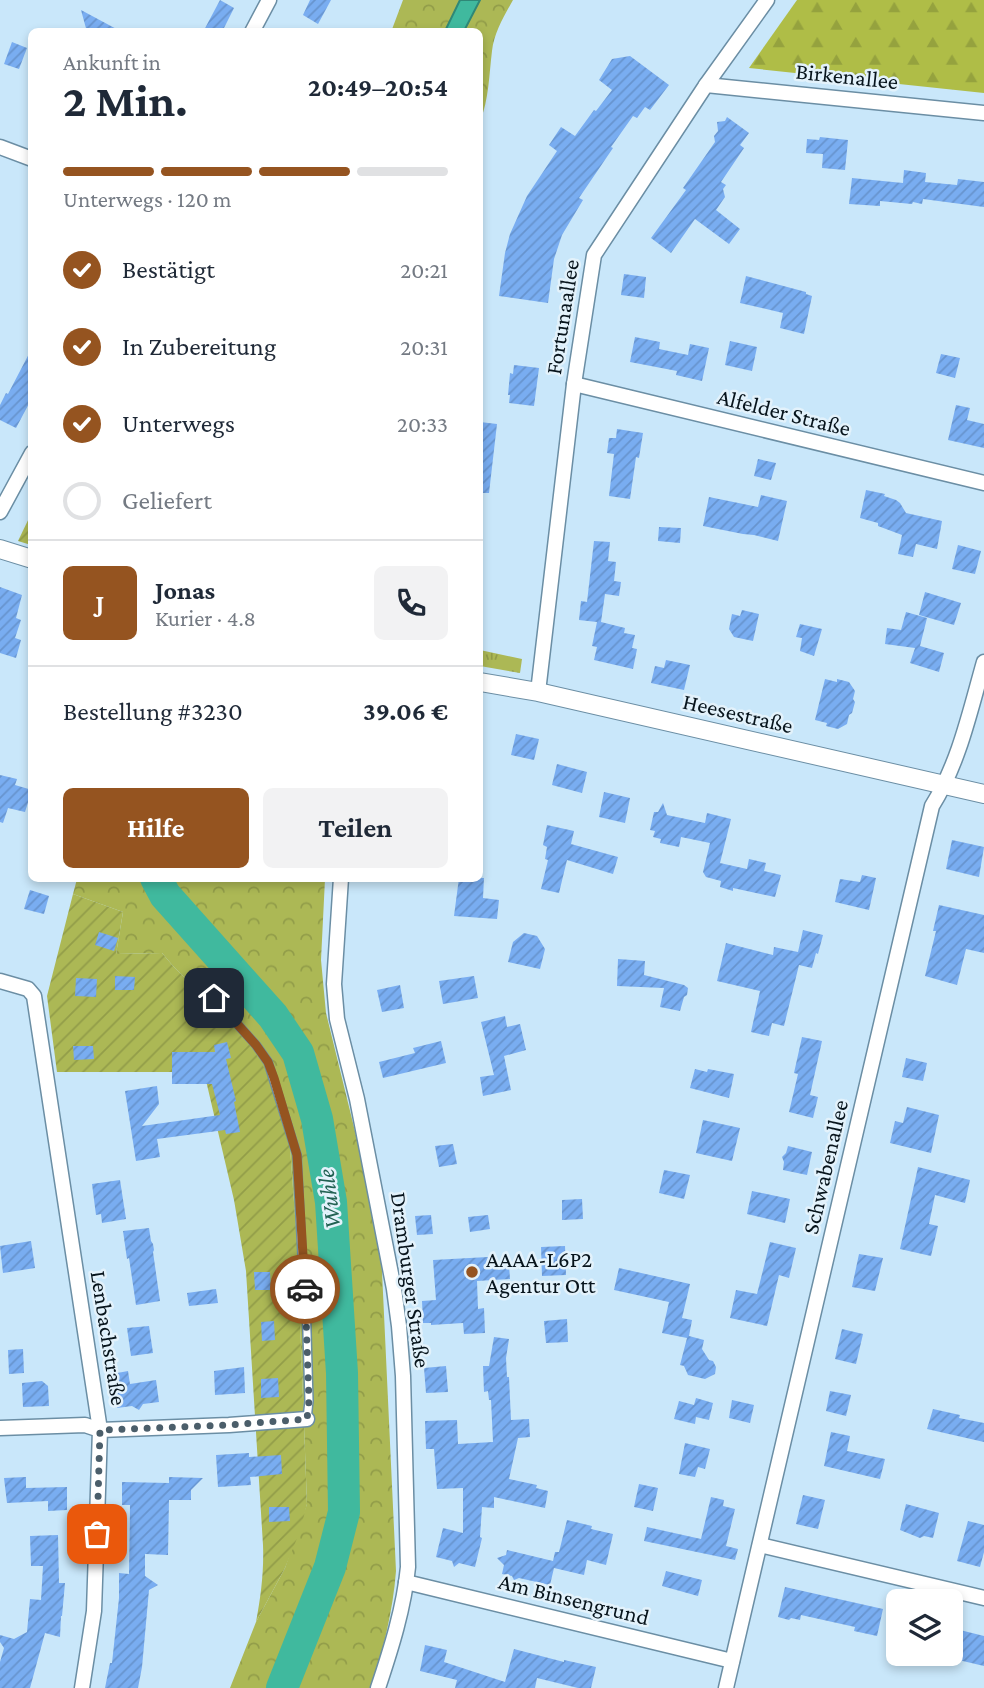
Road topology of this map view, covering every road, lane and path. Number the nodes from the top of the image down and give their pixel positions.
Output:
1 (269, 0) edge
2 (767, 0) edge
3 (254, 28) edge
4 (705, 85) junction
5 (984, 113) edge
6 (0, 147) edge
7 (28, 158) edge
8 (574, 384) junction
9 (28, 460) edge
10 (984, 483) edge
11 (0, 512) edge
12 (0, 549) edge
13 (28, 558) edge
14 (984, 662) edge
15 (483, 683) edge
16 (538, 692) junction
17 (945, 785) junction
18 (984, 794) edge
19 (341, 882) edge
20 (0, 981) edge
21 (214, 998) dead end
22 (307, 1419) joint
23 (0, 1429) edge
24 (100, 1430) junction
25 (760, 1545) junction
26 (406, 1582) junction
27 (984, 1598) edge
28 (732, 1661) junction
29 (82, 1688) edge
30 (378, 1688) edge
31 (726, 1688) edge

1 - 3 street
2 - 4 street, Fortunaallee
4 - 5 street, Birkenallee
4 - 8 street, Fortunaallee
6 - 7 street
8 - 10 street, Alfelder Straße
8 - 16 street, Fortunaallee
9 - 11 street
12 - 13 street
14 - 17 street, Schwabenallee
15 - 16 street, Heesestraße
16 - 17 street, Heesestraße
17 - 18 street, Heesestraße
17 - 25 street, Schwabenallee
19 - 26 street, Dramburger Straße
20 - 24 street, Lenbachstraße
21 - 22 lane
22 - 24 street
23 - 24 street
24 - 29 street, Lenbachstraße
25 - 27 street
25 - 28 street, Schwabenallee
26 - 28 street, Am Binsengrund
26 - 30 street, Dramburger Straße
28 - 31 street, Schwabenallee

